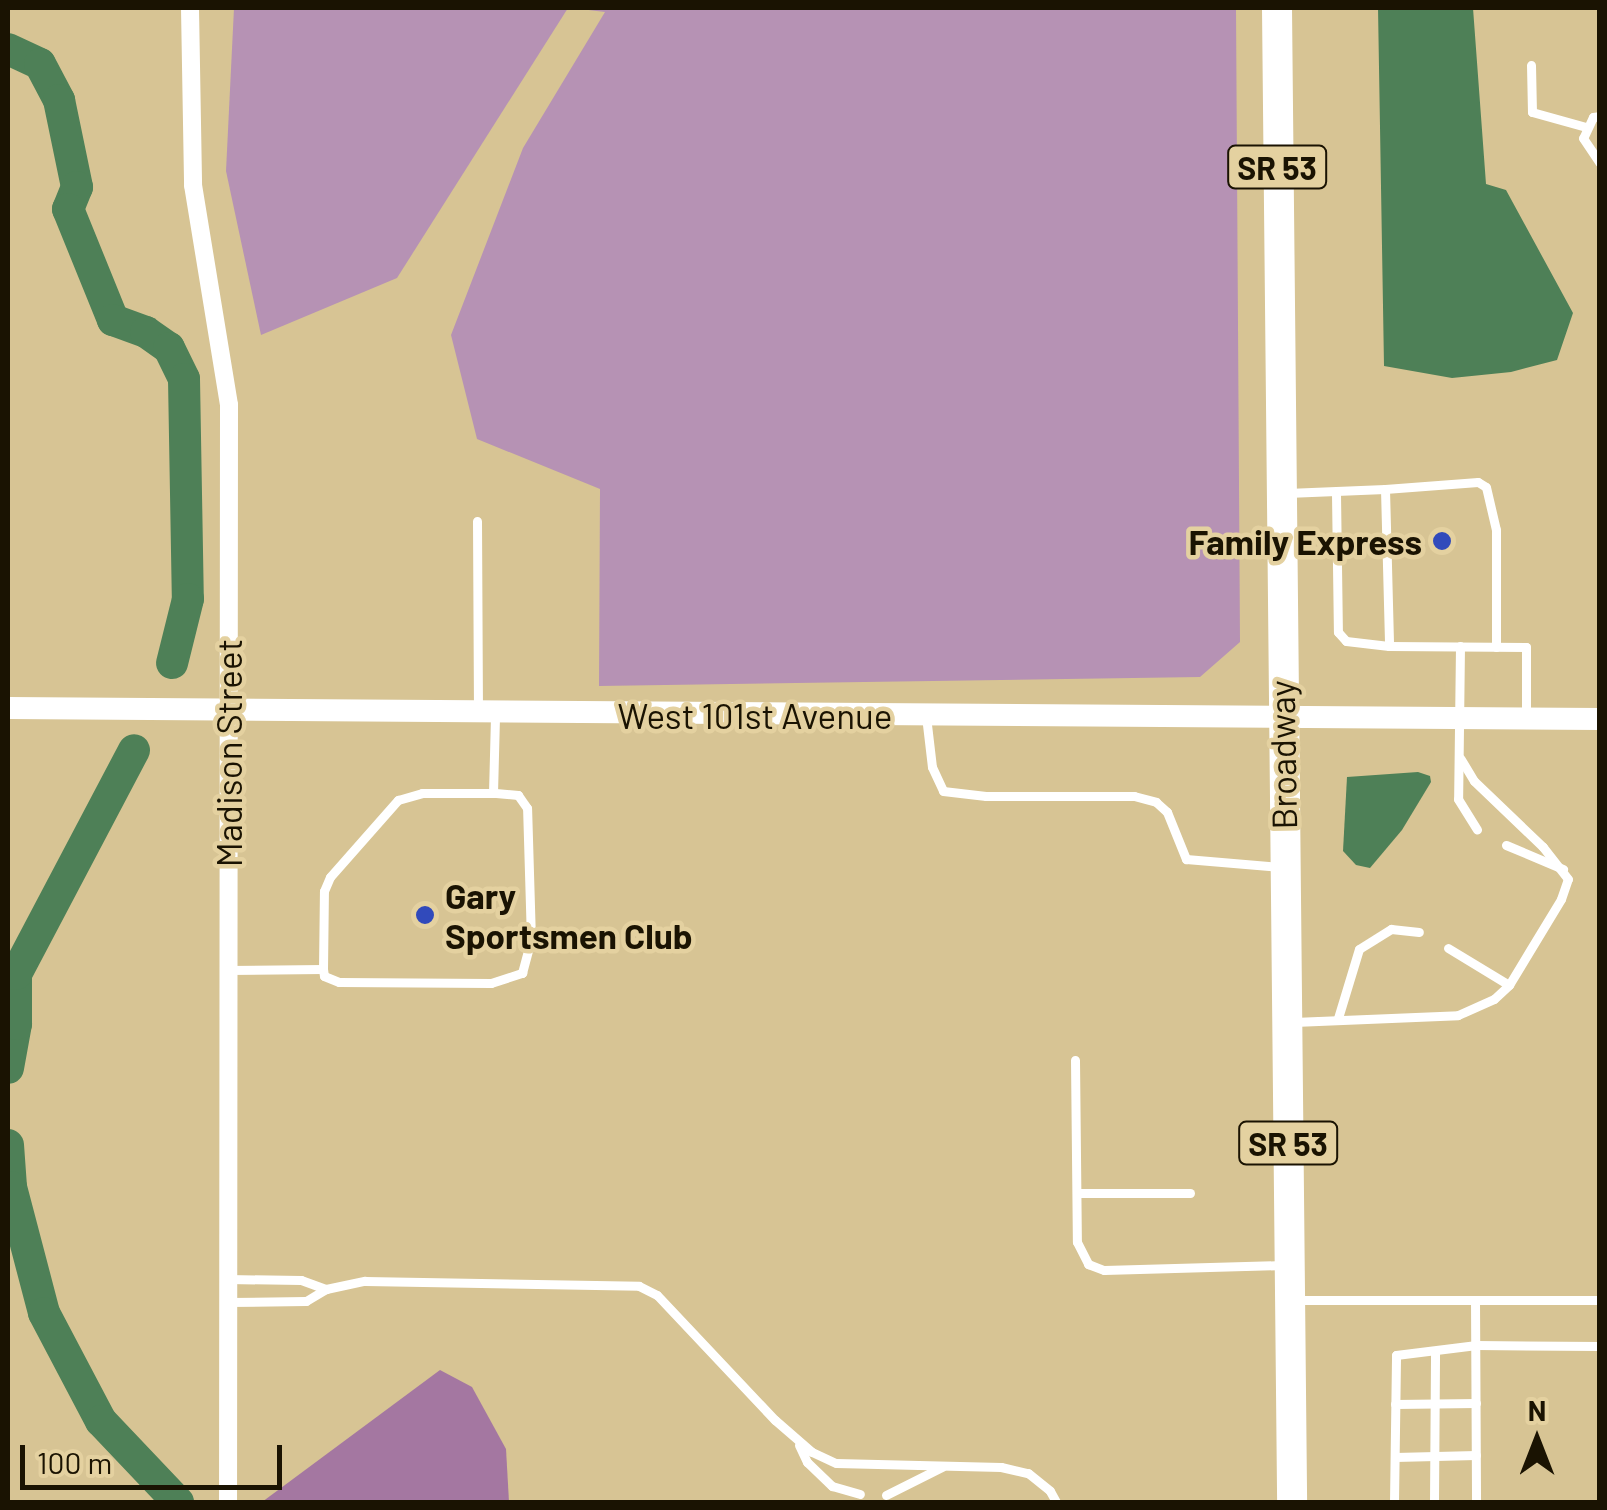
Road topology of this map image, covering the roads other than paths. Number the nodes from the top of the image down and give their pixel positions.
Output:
1 (190, 8) edge
2 (1277, 8) edge
3 (1531, 65) dead end
4 (1600, 116) edge
5 (1586, 127) junction
6 (1600, 163) edge
7 (1385, 489) junction
8 (1280, 493) junction
9 (1336, 494) junction
10 (476, 521) dead end
11 (1389, 646) junction
12 (1460, 646) junction
13 (1496, 647) junction
14 (8, 708) edge
15 (228, 710) junction
16 (486, 713) junction
17 (926, 716) junction
18 (1282, 718) junction
19 (1461, 718) junction
20 (1526, 718) junction
21 (1600, 718) edge
22 (1461, 759) junction
23 (494, 793) junction
24 (1477, 829) dead end
25 (1506, 845) dead end
26 (1284, 867) junction
27 (1562, 869) junction
28 (1419, 932) dead end
29 (1448, 948) dead end
30 (323, 969) junction
31 (228, 970) junction
32 (1509, 985) junction
33 (1338, 1018) junction
34 (1286, 1022) junction
35 (1075, 1060) dead end
36 (1077, 1193) junction
37 (1190, 1193) dead end
38 (1290, 1264) junction
39 (226, 1280) junction
40 (326, 1289) junction
41 (1290, 1300) junction
42 (1474, 1300) junction
43 (1600, 1300) edge
44 (226, 1302) junction
45 (1476, 1345) junction
46 (1600, 1346) edge
47 (1435, 1352) junction
48 (1476, 1403) junction
49 (1395, 1404) junction
50 (1435, 1404) junction
51 (796, 1438) junction
52 (1476, 1455) junction
53 (1435, 1456) junction
54 (1395, 1457) junction
55 (943, 1466) junction
56 (860, 1494) dead end
57 (886, 1495) dead end
58 (228, 1498) edge
59 (1056, 1502) edge
60 (1292, 1502) edge
61 (1394, 1502) edge
62 (1434, 1502) edge
63 (1476, 1502) edge

1 - 15 street, Madison Street
2 - 8 main road, Broadway / SR 53
3 - 5 lane
4 - 5 lane
5 - 6 lane
7 - 9 lane
7 - 11 lane
7 - 13 lane
8 - 9 lane
8 - 18 main road, Broadway / SR 53
9 - 11 lane
10 - 16 lane
11 - 12 lane
12 - 13 lane
12 - 19 lane
13 - 20 lane
14 - 15 street, West 101st Avenue
15 - 16 street, West 101st Avenue
15 - 31 street, Madison Street
16 - 17 street, West 101st Avenue
16 - 23 lane
17 - 18 street, West 101st Avenue
17 - 26 lane
18 - 19 street, West 101st Avenue
18 - 26 main road, Broadway / SR 53
19 - 20 street, West 101st Avenue
19 - 22 lane
20 - 21 street, West 101st Avenue
22 - 24 lane
22 - 27 lane
23 - 30 lane
23 - 30 lane
25 - 27 lane
26 - 34 main road, Broadway / SR 53
27 - 32 lane
28 - 33 lane
29 - 32 lane
30 - 31 lane
31 - 39 street, Madison Street
32 - 33 lane
33 - 34 lane
34 - 38 main road, Broadway / SR 53
35 - 36 lane
36 - 37 lane
36 - 38 lane
38 - 41 main road, Broadway / SR 53
39 - 40 lane
39 - 44 street, Madison Street
40 - 44 lane
40 - 51 lane
41 - 42 lane
41 - 60 main road, Broadway / SR 53
42 - 43 lane
42 - 45 lane
44 - 58 street, Madison Street
45 - 46 lane
45 - 47 lane
45 - 48 lane
47 - 49 lane
47 - 50 lane
48 - 50 lane
48 - 52 lane
49 - 50 lane
49 - 54 lane
50 - 53 lane
51 - 55 lane
51 - 56 lane
52 - 53 lane
52 - 63 lane
53 - 54 lane
53 - 62 lane
54 - 61 lane
55 - 57 lane
55 - 59 lane

